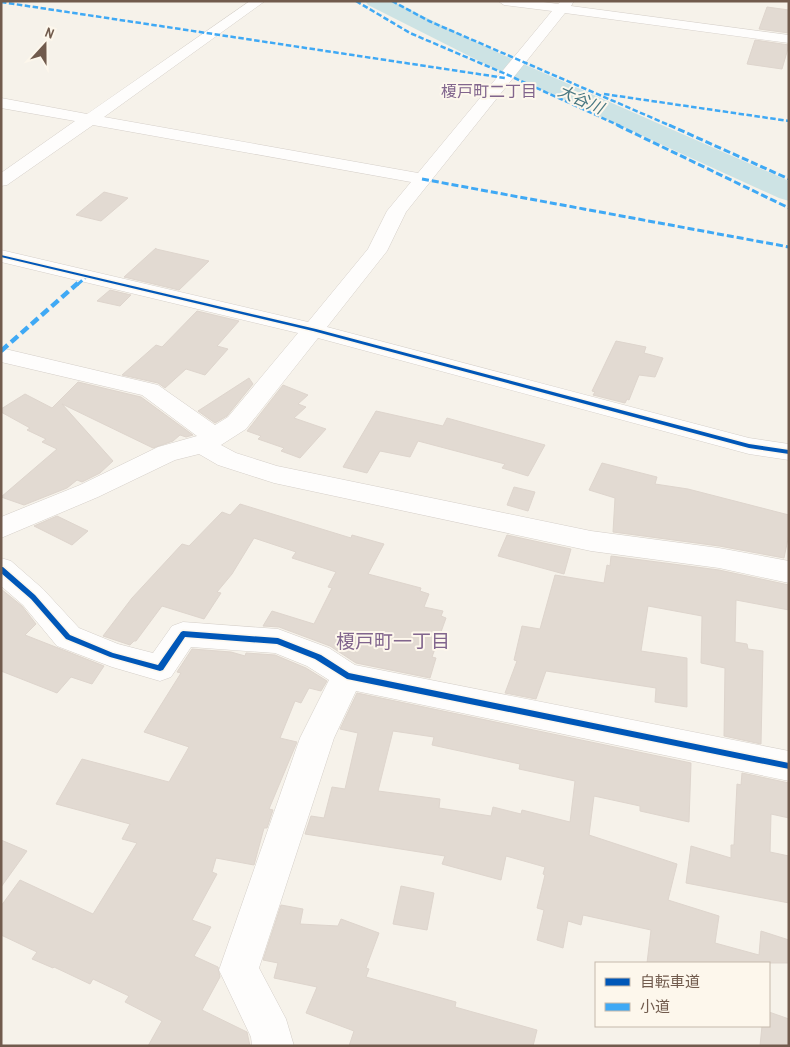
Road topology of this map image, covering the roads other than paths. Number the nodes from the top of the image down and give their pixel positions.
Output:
1 (259, 1) edge
2 (504, 1) edge
3 (565, 5) edge
4 (789, 39) edge
5 (1, 103) edge
6 (91, 120) junction
7 (422, 179) junction
8 (1, 181) edge
9 (1, 256) edge
10 (314, 330) junction
11 (1, 355) edge
12 (209, 441) junction
13 (789, 452) edge
14 (1, 528) edge
15 (1, 569) edge
16 (789, 572) edge
17 (347, 676) junction
18 (789, 766) edge
19 (273, 1046) edge

1 - 6 street
2 - 3 street
3 - 4 street
3 - 7 street
5 - 6 street
6 - 7 street
6 - 8 street
7 - 10 street
9 - 10 street
10 - 12 street
10 - 13 street
11 - 12 street
12 - 14 street
12 - 16 street
15 - 17 street
17 - 18 street
17 - 19 street

